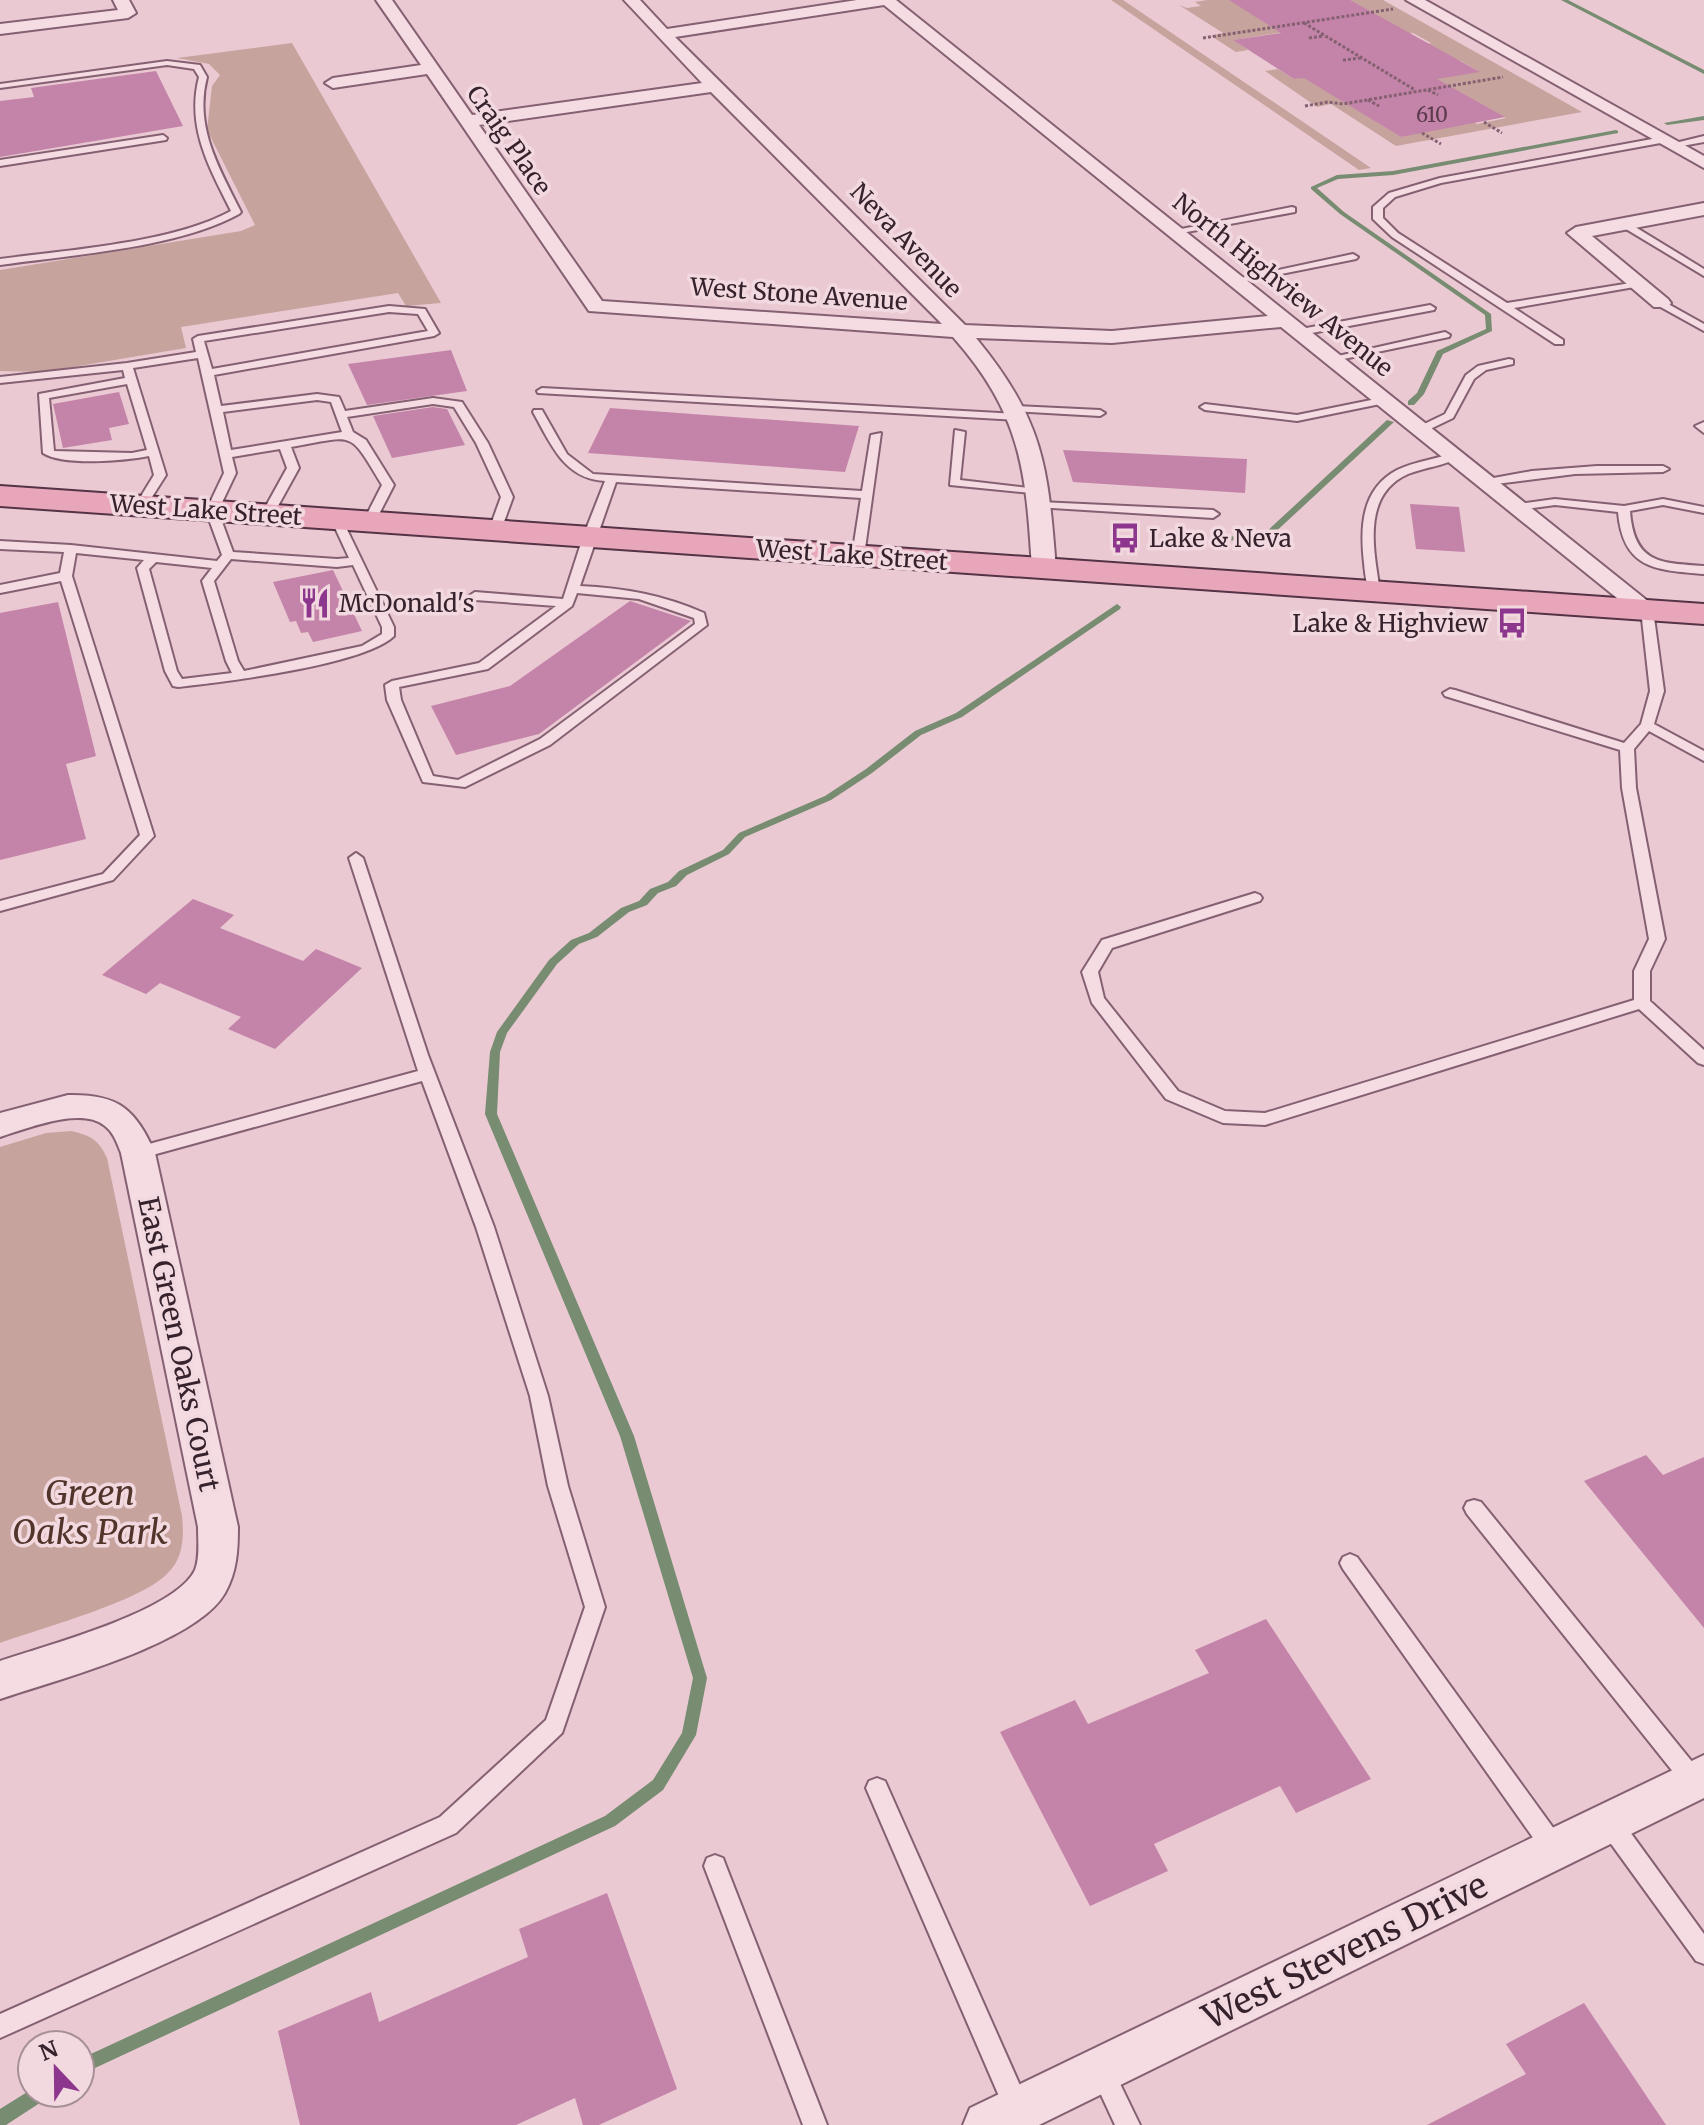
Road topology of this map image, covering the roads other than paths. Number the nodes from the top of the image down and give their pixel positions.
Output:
1 (121, 0) edge
2 (384, 0) edge
3 (632, 0) edge
4 (887, 0) edge
5 (1414, 0) edge
6 (0, 29) edge
7 (663, 34) junction
8 (431, 69) junction
9 (333, 83) dead end
10 (0, 86) edge
11 (716, 86) junction
12 (467, 121) junction
13 (163, 138) dead end
14 (1704, 139) edge
15 (1667, 143) junction
16 (0, 163) edge
17 (1704, 163) edge
18 (1704, 209) edge
19 (1292, 210) dead end
20 (1624, 224) junction
21 (1176, 231) junction
22 (1353, 257) dead end
23 (0, 262) edge
24 (1704, 273) edge
25 (1236, 280) junction
26 (1640, 283) junction
27 (1661, 303) joint
28 (596, 307) joint
29 (1504, 307) junction
30 (1430, 308) dead end
31 (1294, 326) junction
32 (1704, 328) edge
33 (957, 331) junction
34 (1445, 335) dead end
35 (1559, 342) dead end
36 (201, 354) junction
37 (1334, 358) junction
38 (1509, 362) dead end
39 (127, 366) junction
40 (208, 373) junction
41 (0, 380) edge
42 (132, 380) junction
43 (542, 391) dead end
44 (1386, 400) junction
45 (1205, 407) dead end
46 (217, 410) junction
47 (538, 412) dead end
48 (1017, 413) junction
49 (1100, 413) dead end
50 (341, 415) junction
51 (1422, 429) junction
52 (959, 432) dead end
53 (348, 434) junction
54 (877, 435) dead end
55 (285, 446) junction
56 (153, 452) junction
57 (227, 454) junction
58 (1455, 456) junction
59 (1663, 469) dead end
60 (612, 479) junction
61 (1488, 482) junction
62 (867, 495) junction
63 (0, 496) edge
64 (1038, 499) junction
65 (141, 506) junction
66 (1519, 507) junction
67 (1624, 509) junction
68 (1704, 510) edge
69 (212, 511) junction
70 (1213, 514) dead end
71 (267, 515) junction
72 (337, 519) junction
73 (369, 522) junction
74 (495, 530) junction
75 (589, 537) junction
76 (0, 545) edge
77 (71, 549) junction
78 (858, 556) junction
79 (153, 558) junction
80 (224, 560) junction
81 (355, 561) junction
82 (1044, 569) junction
83 (1704, 570) edge
84 (66, 576) junction
85 (0, 589) edge
86 (575, 589) junction
87 (1374, 591) junction
88 (475, 596) dead end
89 (568, 603) junction
90 (1647, 610) junction
91 (1704, 614) edge
92 (240, 676) junction
93 (1450, 693) dead end
94 (1647, 725) junction
95 (1627, 748) junction
96 (1704, 757) edge
97 (356, 858) dead end
98 (1255, 898) dead end
99 (0, 906) edge
100 (1642, 1003) junction
101 (1704, 1059) edge
102 (428, 1074) junction
103 (0, 1125) edge
104 (138, 1153) junction
105 (1474, 1508) dead end
106 (1350, 1563) dead end
107 (0, 1680) edge
108 (1699, 1778) edge
109 (877, 1788) dead end
110 (1609, 1822) junction
111 (1555, 1849) junction
112 (715, 1866) dead end
113 (1704, 1953) edge
114 (0, 2026) edge
115 (1101, 2069) junction
116 (1002, 2117) edge
117 (815, 2125) edge
118 (1128, 2125) edge

1 - 6 street
2 - 8 street, Craig Place
3 - 7 street, Neva Avenue
4 - 7 street
4 - 21 street, North Highview Avenue
5 - 15 street
7 - 11 street, Neva Avenue
8 - 9 street
8 - 12 street, Craig Place
10 - 23 lane
11 - 12 street
11 - 33 street, Neva Avenue
12 - 28 street, Craig Place
13 - 16 lane
14 - 15 lane
15 - 17 street
15 - 29 lane
18 - 20 street
19 - 21 lane
20 - 24 lane
20 - 26 street
21 - 25 street, North Highview Avenue
22 - 25 lane
25 - 31 street, North Highview Avenue
26 - 27 street
26 - 29 lane
27 - 32 lane
28 - 33 street, West Stone Avenue
29 - 35 lane
30 - 31 lane
31 - 33 street, West Stone Avenue
31 - 37 street, North Highview Avenue
33 - 48 street, Neva Avenue
34 - 37 lane
36 - 39 lane
36 - 40 lane
36 - 40 lane
37 - 44 street, North Highview Avenue
38 - 51 lane
39 - 41 lane
39 - 42 lane
40 - 46 lane
42 - 56 lane
42 - 56 lane
43 - 48 lane
44 - 45 lane
44 - 51 street, North Highview Avenue
46 - 50 lane
46 - 57 lane
47 - 60 lane
48 - 49 lane
48 - 64 street, Neva Avenue
50 - 53 lane
50 - 74 lane
51 - 58 street, North Highview Avenue
52 - 64 lane
53 - 55 lane
53 - 73 lane
54 - 62 lane
55 - 57 lane
55 - 71 lane
56 - 65 lane
57 - 69 lane
58 - 61 street, North Highview Avenue
58 - 87 lane
59 - 61 lane
60 - 62 lane
60 - 75 lane
61 - 66 street, North Highview Avenue
62 - 78 lane
63 - 65 main road, West Lake Street
64 - 70 lane
64 - 82 street, Neva Avenue
65 - 69 main road, West Lake Street
66 - 67 lane
66 - 90 street, North Highview Avenue
67 - 68 lane
67 - 83 lane
69 - 71 main road, West Lake Street
69 - 80 lane
71 - 72 main road, West Lake Street
72 - 73 main road, West Lake Street
72 - 81 lane
73 - 74 main road, West Lake Street
74 - 75 main road, West Lake Street
75 - 78 main road, West Lake Street
75 - 86 lane
76 - 77 lane
77 - 79 lane
77 - 84 lane
78 - 82 main road, West Lake Street
79 - 80 lane
79 - 92 lane
80 - 81 lane
80 - 92 lane
81 - 92 lane
82 - 87 main road, West Lake Street
84 - 85 lane
84 - 99 lane
86 - 89 lane
86 - 89 lane
87 - 90 main road, West Lake Street
88 - 89 lane
90 - 91 main road, West Lake Street
90 - 94 lane
93 - 95 lane
94 - 95 lane
94 - 96 lane
95 - 100 lane
97 - 102 lane
98 - 100 lane
100 - 101 lane
102 - 104 lane
102 - 114 lane
103 - 104 street, East Green Oaks Court
104 - 107 street, East Green Oaks Court
105 - 108 lane
106 - 111 lane
108 - 110 street, West Stevens Drive
109 - 116 lane
110 - 111 street, West Stevens Drive
110 - 113 lane
111 - 115 street, West Stevens Drive
112 - 117 lane
115 - 116 street, West Stevens Drive
115 - 118 lane

